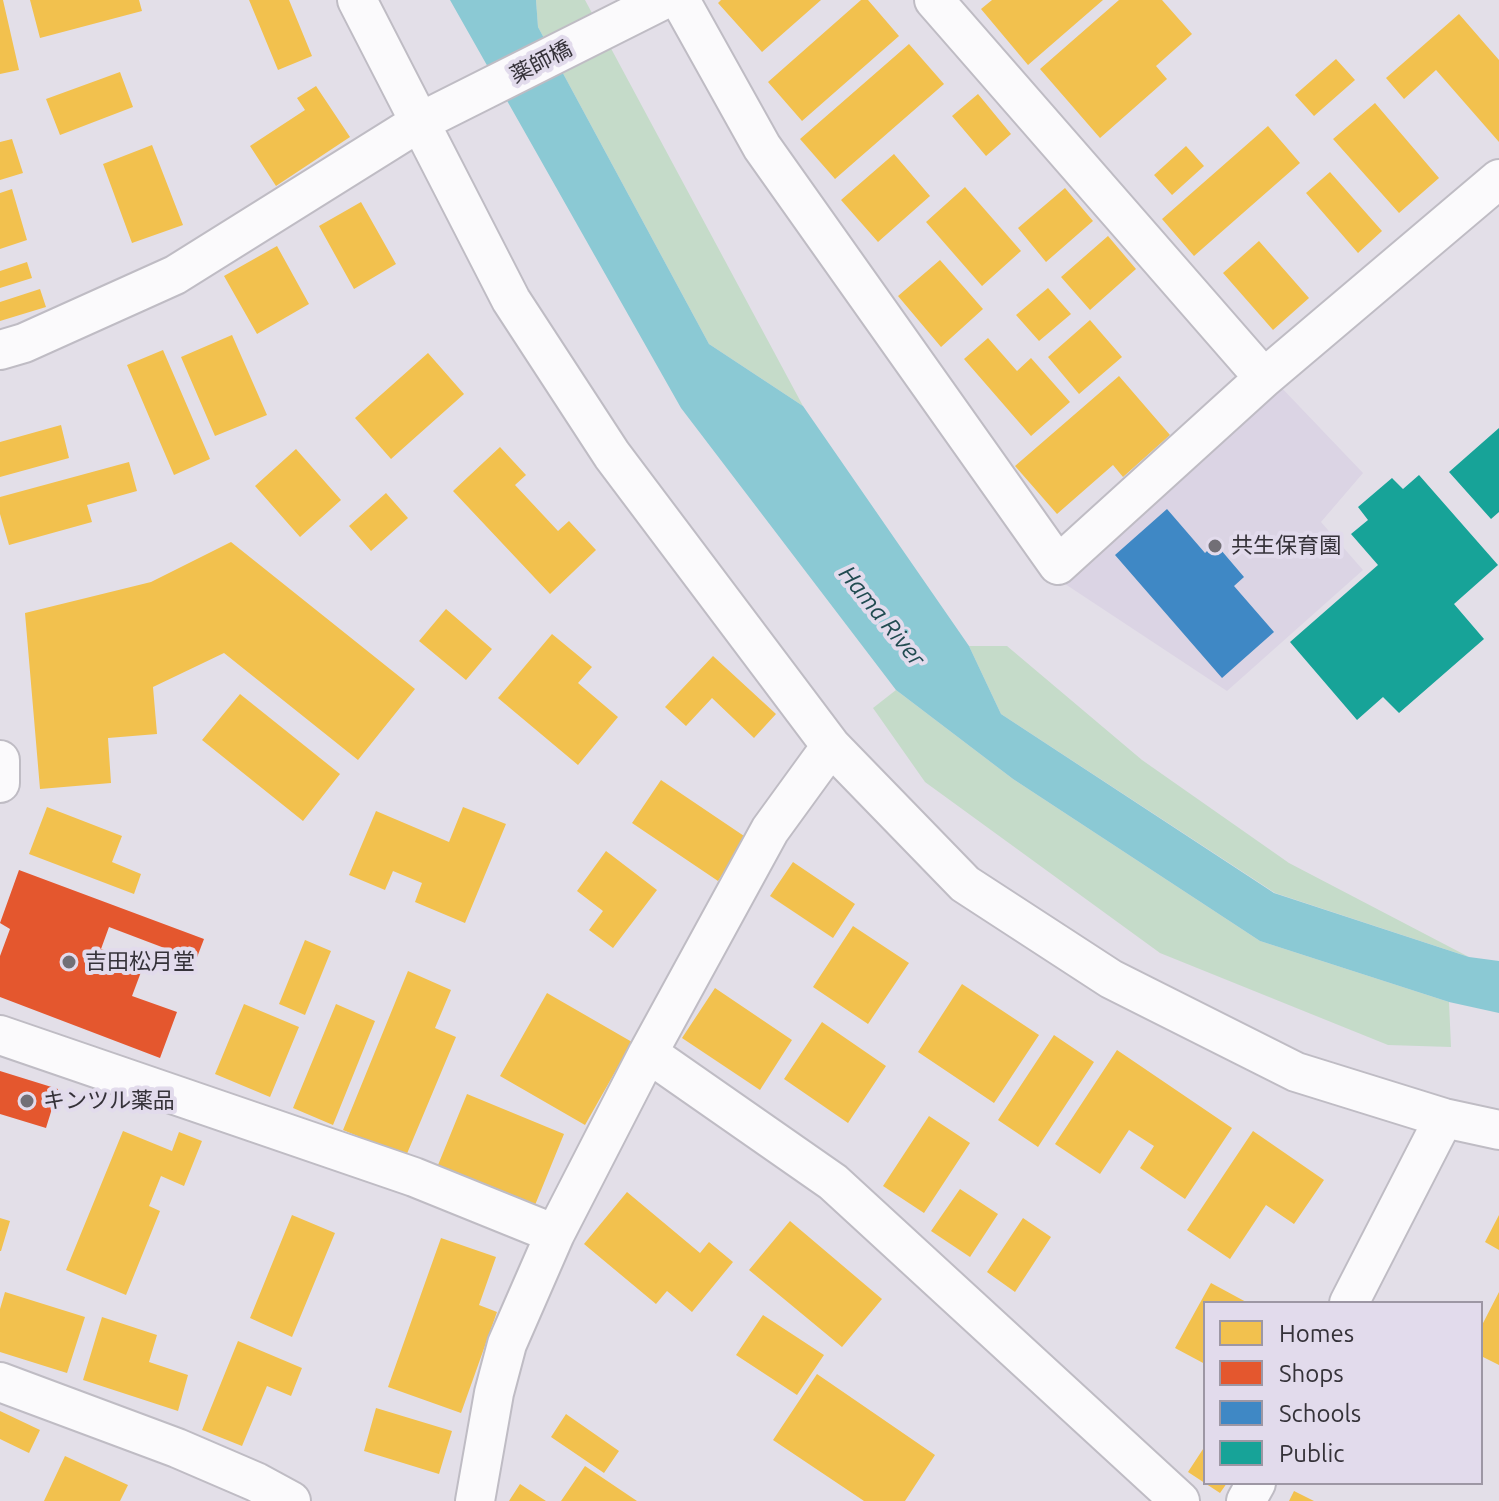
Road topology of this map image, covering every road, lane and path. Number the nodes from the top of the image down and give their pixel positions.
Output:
1 (357, 0) edge
2 (663, 0) edge
3 (680, 0) edge
4 (934, 0) edge
5 (418, 123) junction
6 (1499, 179) edge
7 (0, 350) edge
8 (1264, 378) junction
9 (831, 746) junction
10 (0, 760) edge
11 (0, 783) edge
12 (0, 1035) edge
13 (648, 1053) junction
14 (1444, 1118) junction
15 (1499, 1130) edge
16 (555, 1234) junction
17 (1350, 1301) edge
18 (0, 1382) edge
19 (291, 1501) edge
20 (475, 1501) edge
21 (1180, 1501) edge

1 - 5 street
2 - 5 street, 薬師橋
3 - 8 street
4 - 8 street
5 - 7 street, 薬師橋
5 - 9 street
6 - 8 street
9 - 13 street
9 - 14 street
10 - 11 street
12 - 16 street
13 - 16 street
13 - 21 street
14 - 15 street
14 - 17 street
16 - 20 street
18 - 19 street

